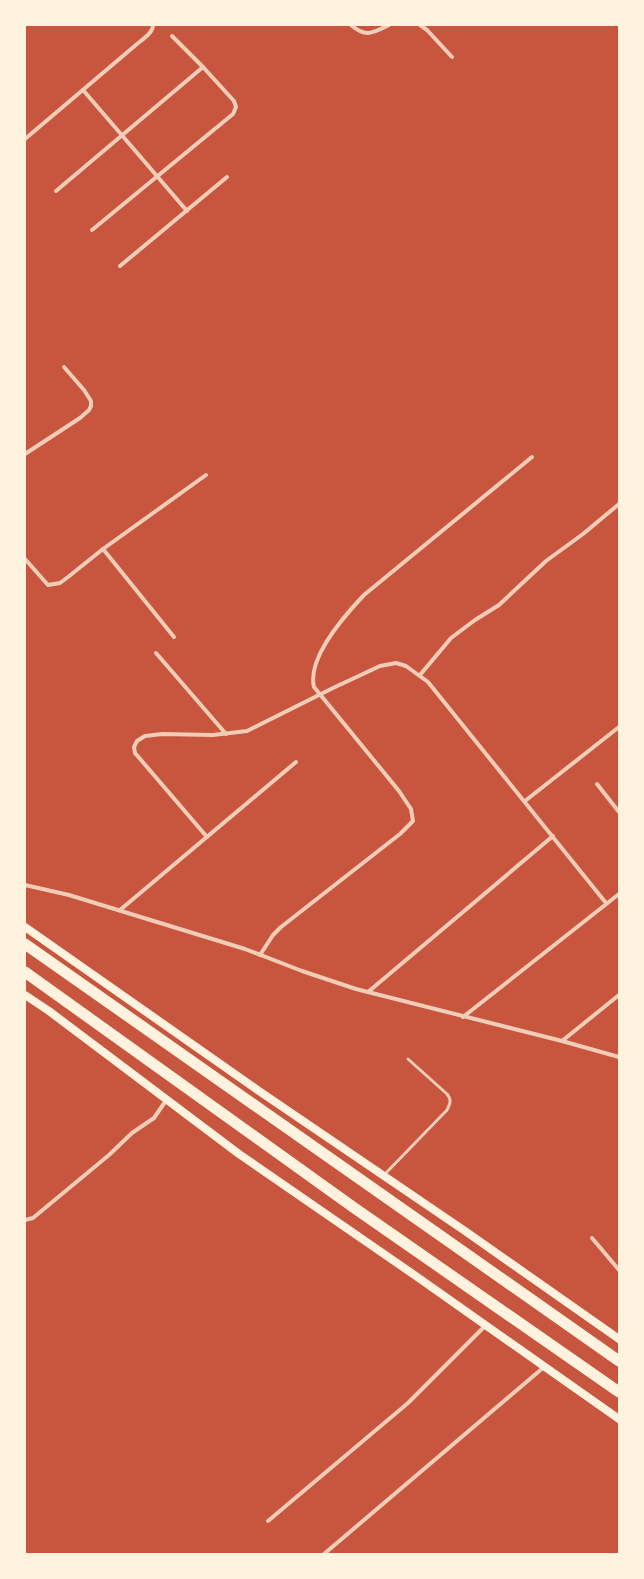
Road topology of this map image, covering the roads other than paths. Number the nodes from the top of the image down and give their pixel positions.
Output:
1 (153, 25) edge
2 (351, 25) edge
3 (389, 25) edge
4 (420, 25) edge
5 (172, 36) dead end
6 (452, 57) dead end
7 (203, 66) junction
8 (83, 90) junction
9 (122, 136) junction
10 (25, 139) edge
11 (157, 177) junction
12 (227, 177) dead end
13 (56, 191) dead end
14 (187, 210) junction
15 (92, 230) dead end
16 (120, 266) dead end
17 (64, 367) dead end
18 (25, 454) edge
19 (532, 457) dead end
20 (206, 475) dead end
21 (619, 506) edge
22 (103, 549) junction
23 (25, 559) edge
24 (174, 637) dead end
25 (156, 653) dead end
26 (420, 675) junction
27 (320, 694) junction
28 (619, 727) edge
29 (226, 734) junction
30 (296, 762) dead end
31 (597, 784) dead end
32 (524, 801) junction
33 (619, 812) edge
34 (553, 836) junction
35 (207, 837) junction
36 (25, 885) edge
37 (619, 894) edge
38 (606, 903) junction
39 (120, 910) junction
40 (25, 927) edge
41 (25, 944) edge
42 (260, 955) junction
43 (25, 972) edge
44 (368, 992) junction
45 (25, 995) edge
46 (619, 995) edge
47 (463, 1017) junction
48 (562, 1041) junction
49 (619, 1057) edge
50 (408, 1059) dead end
51 (167, 1099) junction
52 (384, 1175) junction
53 (25, 1220) edge
54 (592, 1238) dead end
55 (619, 1270) edge
56 (486, 1325) junction
57 (619, 1339) edge
58 (619, 1361) edge
59 (544, 1367) junction
60 (619, 1392) edge
61 (619, 1419) edge
62 (268, 1521) dead end
63 (324, 1554) edge

1 - 8 street
2 - 3 street
4 - 6 street
5 - 7 street
7 - 9 street
7 - 11 street
8 - 9 street
8 - 10 street
9 - 11 street
9 - 13 street
11 - 14 street
11 - 15 street
12 - 14 street
14 - 16 street
17 - 18 street
19 - 27 street
20 - 22 street
21 - 26 street
22 - 23 street
22 - 24 street
25 - 29 street
26 - 27 street
26 - 32 street
27 - 29 street
27 - 42 street
28 - 32 street
29 - 35 street
30 - 35 street
31 - 33 street
32 - 34 street
34 - 38 street
34 - 44 street
35 - 39 street
36 - 39 street
37 - 38 street
38 - 47 street
39 - 42 street
40 - 52 main road
41 - 58 highway
42 - 44 street
43 - 60 highway
44 - 47 street
45 - 51 main road
46 - 48 street
47 - 48 street
48 - 49 street
50 - 52 lane
51 - 53 street
51 - 56 main road
52 - 57 main road
54 - 55 street
56 - 59 main road
56 - 62 street
59 - 61 main road
59 - 63 street

